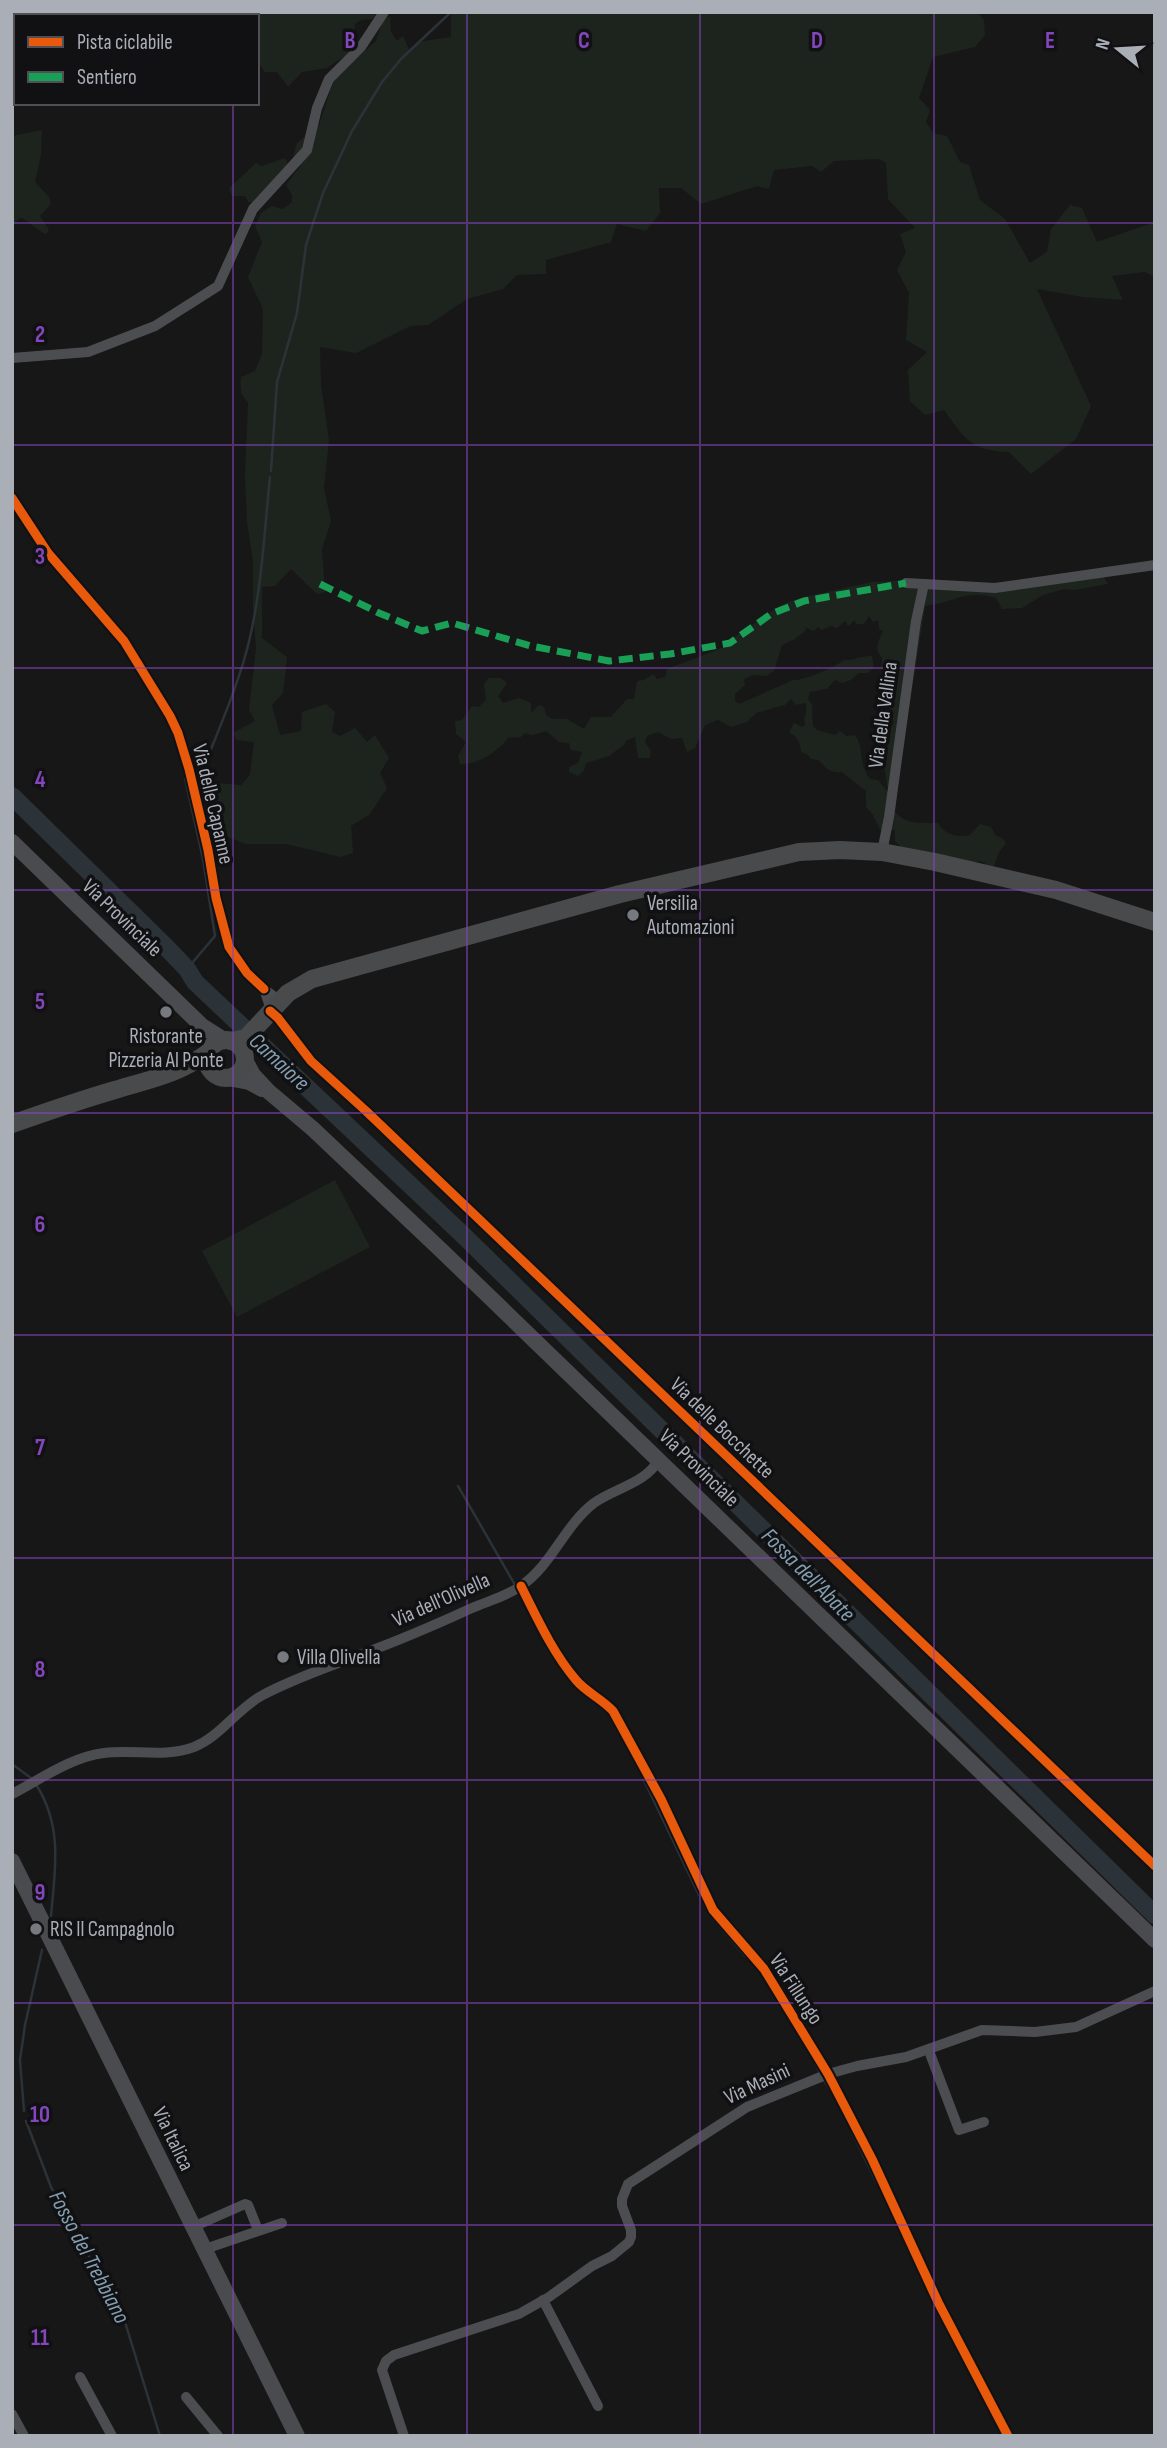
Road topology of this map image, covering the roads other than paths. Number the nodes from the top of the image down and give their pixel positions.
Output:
1 (384, 12) edge
2 (12, 358) edge
3 (12, 498) edge
4 (1155, 565) edge
5 (906, 583) dead end
6 (924, 584) junction
7 (12, 842) edge
8 (882, 852) junction
9 (1155, 922) edge
10 (272, 1009) junction
11 (230, 1047) junction
12 (172, 1074) junction
13 (222, 1076) junction
14 (268, 1091) junction
15 (12, 1124) edge
16 (659, 1459) junction
17 (521, 1586) junction
18 (12, 1794) edge
19 (12, 1861) edge
20 (1155, 1866) edge
21 (1155, 1940) edge
22 (1155, 1991) edge
23 (929, 2050) junction
24 (828, 2074) junction
25 (984, 2122) dead end
26 (282, 2223) dead end
27 (193, 2227) junction
28 (258, 2230) junction
29 (205, 2249) junction
30 (543, 2300) junction
31 (80, 2377) dead end
32 (186, 2397) dead end
33 (598, 2406) dead end
34 (12, 2414) edge
35 (24, 2436) edge
36 (112, 2436) edge
37 (218, 2436) edge
38 (297, 2436) edge
39 (404, 2436) edge
40 (1008, 2436) edge

1 - 2 street
3 - 10 street, Via delle Capanne
4 - 6 street
5 - 6 street
6 - 8 street, Via della Vallina
7 - 11 main road, Via Provinciale
8 - 9 main road
8 - 10 main road
10 - 11 main road
10 - 20 street, Via delle Bocchette
11 - 12 main road
11 - 13 main road
11 - 13 main road
11 - 14 main road, Via Provinciale
12 - 13 main road
12 - 15 main road
13 - 14 main road, Via Provinciale
14 - 16 main road, Via Provinciale
16 - 17 street, Via dell'Olivella
16 - 21 main road, Via Provinciale
17 - 18 street, Via dell'Olivella
17 - 24 street, Via Fillungo
19 - 27 main road, Via Italica
22 - 23 street, Via Masini
23 - 24 street, Via Masini
23 - 25 street
24 - 30 street, Via Masini
24 - 40 street, Via Fillungo
26 - 28 street
27 - 28 street
27 - 29 main road, Via Italica
28 - 29 street
29 - 38 main road, Via Italica
30 - 33 street
30 - 39 street, Via Masini
31 - 36 street
32 - 37 street
34 - 35 street

